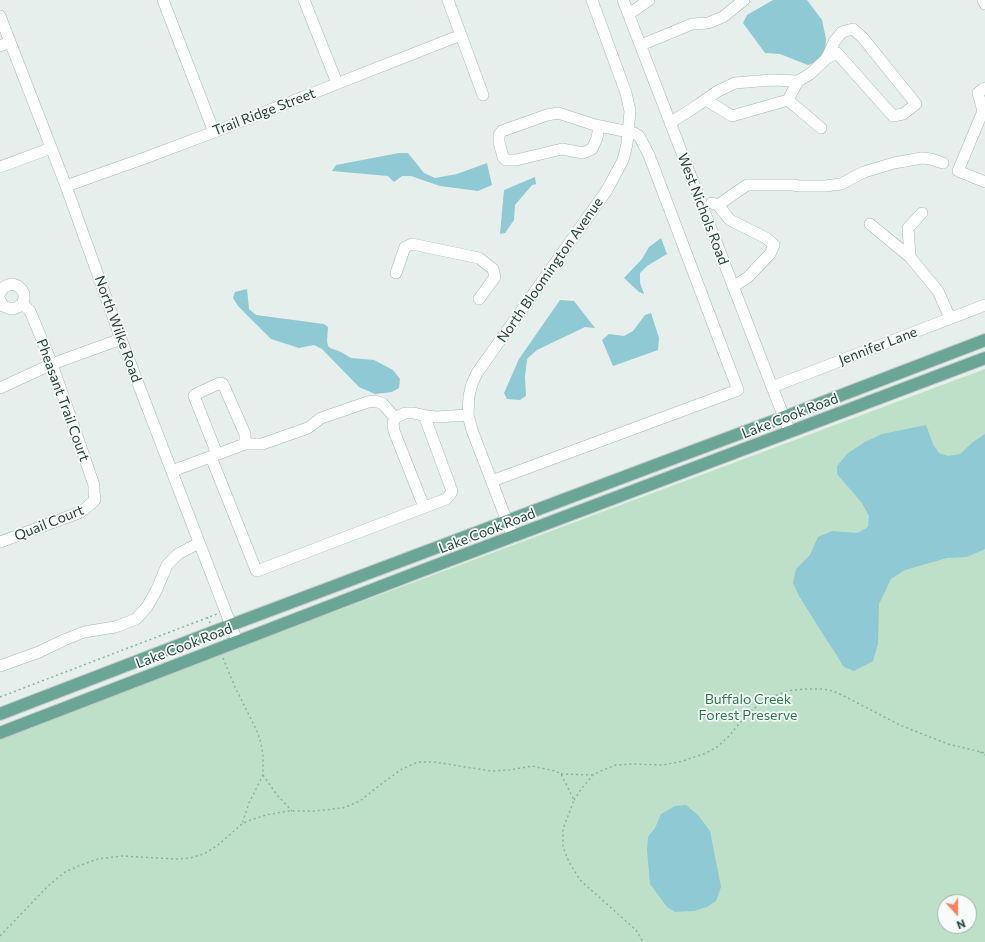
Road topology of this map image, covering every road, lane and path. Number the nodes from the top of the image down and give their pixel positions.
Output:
1 (163, 0) edge
2 (304, 0) edge
3 (448, 0) edge
4 (592, 0) edge
5 (624, 0) edge
6 (649, 0) edge
7 (744, 0) edge
8 (983, 0) edge
9 (732, 4) edge
10 (985, 4) edge
11 (629, 14) junction
12 (0, 16) edge
13 (461, 35) junction
14 (5, 44) edge
15 (641, 45) junction
16 (827, 58) junction
17 (798, 81) junction
18 (337, 84) junction
19 (985, 88) edge
20 (483, 95) dead end
21 (706, 100) junction
22 (788, 100) junction
23 (984, 110) edge
24 (670, 122) junction
25 (599, 126) junction
26 (821, 128) dead end
27 (214, 132) junction
28 (628, 132) junction
29 (51, 148) junction
30 (943, 163) dead end
31 (0, 167) edge
32 (985, 182) edge
33 (66, 186) junction
34 (700, 200) junction
35 (718, 205) junction
36 (922, 213) dead end
37 (870, 224) dead end
38 (910, 257) junction
39 (396, 273) dead end
40 (733, 287) junction
41 (0, 294) edge
42 (479, 299) dead end
43 (0, 300) edge
44 (22, 304) junction
45 (985, 305) edge
46 (950, 318) junction
47 (121, 339) junction
48 (985, 340) edge
49 (985, 358) edge
50 (52, 364) junction
51 (772, 387) junction
52 (0, 388) edge
53 (424, 415) junction
54 (468, 415) junction
55 (395, 418) junction
56 (784, 418) junction
57 (790, 432) junction
58 (245, 444) junction
59 (214, 455) junction
60 (172, 471) junction
61 (492, 481) junction
62 (95, 500) joint
63 (424, 507) junction
64 (507, 521) junction
65 (513, 537) junction
66 (0, 542) edge
67 (199, 543) junction
68 (225, 610) junction
69 (207, 617) junction
70 (231, 625) junction
71 (213, 632) junction
72 (237, 641) junction
73 (219, 648) junction
74 (0, 666) edge
75 (0, 697) edge
76 (0, 714) edge
77 (0, 733) edge
78 (985, 754) edge
79 (561, 774) junction
80 (593, 775) junction
81 (263, 776) junction
82 (574, 800) junction
83 (292, 811) junction
84 (242, 824) junction
85 (0, 936) edge
86 (643, 942) edge

1 - 27 street
2 - 18 street
3 - 13 street
4 - 28 street, North Bloomington Avenue
5 - 11 street, West Nichols Road
6 - 11 street
7 - 9 street
8 - 10 street
9 - 15 street
11 - 15 street, West Nichols Road
12 - 14 street, North Wilke Road
13 - 18 street, Trail Ridge Street
13 - 20 street
14 - 29 street, North Wilke Road
15 - 24 street, West Nichols Road
16 - 16 street
16 - 17 street
17 - 21 street
17 - 22 street
18 - 27 street, Trail Ridge Street
19 - 23 street
21 - 22 street
21 - 24 street
22 - 26 street
23 - 32 street
24 - 34 street, West Nichols Road
25 - 25 street
25 - 28 street
27 - 33 street, Trail Ridge Street
28 - 54 street, North Bloomington Avenue
28 - 61 street
29 - 31 street
29 - 33 street, North Wilke Road
30 - 35 street
33 - 47 street, North Wilke Road
34 - 35 street
34 - 40 street, West Nichols Road
35 - 40 street
36 - 38 street
37 - 38 street
38 - 46 street
39 - 42 street
40 - 51 street, West Nichols Road
41 - 44 street, Pheasant Trail Court
43 - 44 street
44 - 50 street, Pheasant Trail Court
45 - 46 street, Jennifer Lane
46 - 51 street, Jennifer Lane
47 - 50 street
47 - 60 street, North Wilke Road
48 - 56 main road, Lake Cook Road
49 - 57 main road, Lake Cook Road
50 - 52 street
50 - 62 street, Pheasant Trail Court
51 - 56 street, West Nichols Road
53 - 54 street
53 - 55 street
53 - 63 street
54 - 61 street, North Bloomington Avenue
55 - 58 street
55 - 63 street
56 - 57 street, West Nichols Road
56 - 64 main road, Lake Cook Road
57 - 65 main road, Lake Cook Road
58 - 59 street
58 - 59 street
59 - 60 street
59 - 63 street
60 - 67 street, North Wilke Road
61 - 64 street, North Bloomington Avenue
62 - 66 street, Quail Court
64 - 65 street, North Bloomington Avenue
64 - 70 main road, Lake Cook Road
65 - 72 main road, Lake Cook Road
67 - 68 street, North Wilke Road
67 - 74 street
68 - 69 path
68 - 70 street, North Wilke Road
69 - 71 path
69 - 75 path
70 - 71 main road, Lake Cook Road
70 - 72 street, North Wilke Road
71 - 76 main road, Lake Cook Road
72 - 73 main road, Lake Cook Road
73 - 77 main road, Lake Cook Road
73 - 81 path
78 - 80 path
79 - 80 path
79 - 82 path
79 - 83 path
80 - 82 path
81 - 83 path
81 - 84 path
82 - 86 path
83 - 84 path
84 - 85 path

